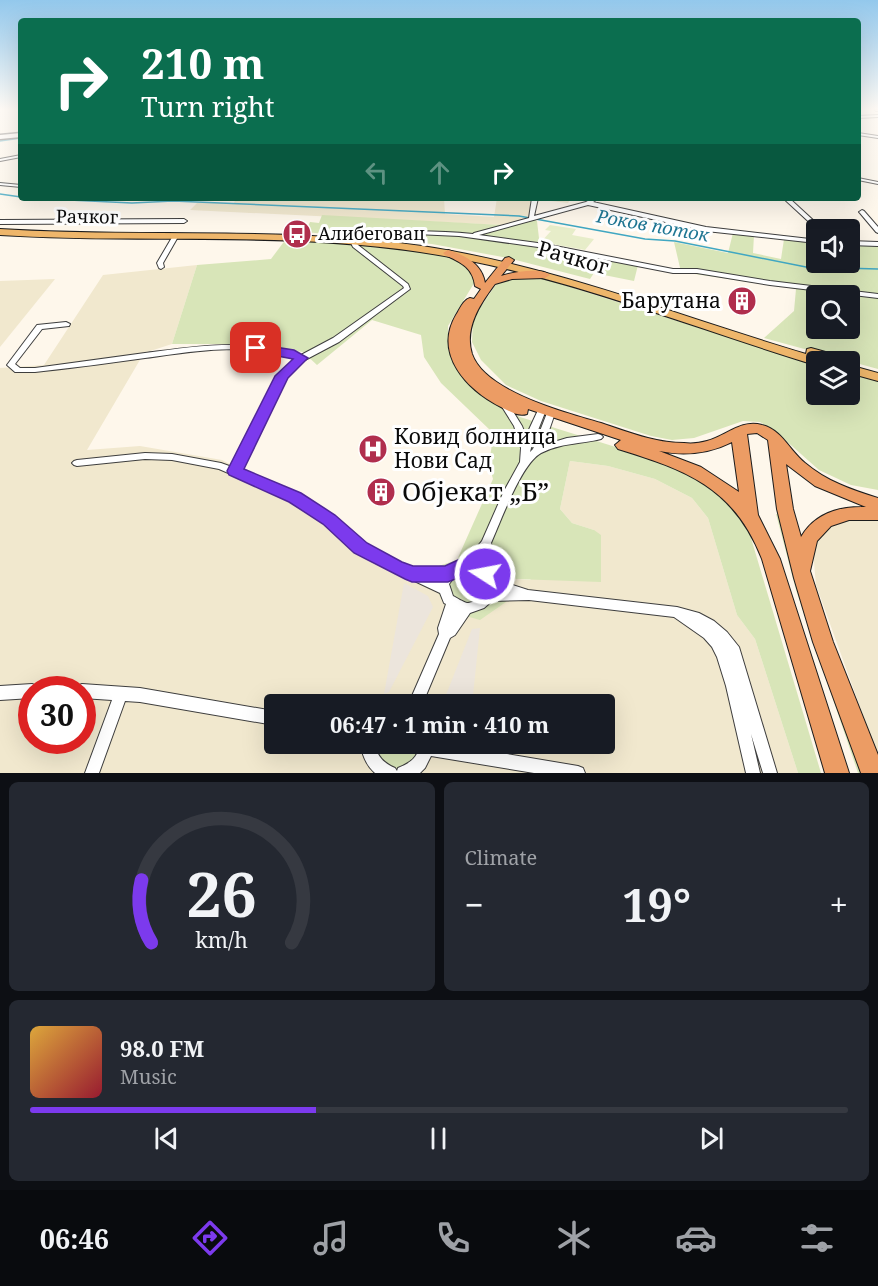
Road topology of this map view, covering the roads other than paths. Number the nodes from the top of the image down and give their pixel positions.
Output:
1 (18, 157) edge
2 (0, 160) edge
3 (861, 180) edge
4 (878, 183) edge
5 (0, 184) edge
6 (18, 186) edge
7 (534, 201) edge
8 (592, 201) edge
9 (789, 201) edge
10 (588, 203) junction
11 (862, 212) dead end
12 (529, 218) junction
13 (809, 219) edge
14 (184, 221) dead end
15 (0, 222) edge
16 (878, 231) edge
17 (0, 232) edge
18 (472, 234) junction
19 (176, 235) junction
20 (330, 238) junction
21 (806, 240) edge
22 (353, 241) junction
23 (860, 243) edge
24 (878, 244) edge
25 (448, 253) junction
26 (504, 262) junction
27 (161, 267) dead end
28 (545, 275) junction
29 (494, 281) junction
30 (480, 286) junction
31 (878, 296) edge
32 (66, 324) dead end
33 (810, 351) edge
34 (302, 358) junction
35 (806, 358) edge
36 (860, 365) edge
37 (878, 369) edge
38 (860, 372) edge
39 (878, 377) edge
40 (502, 402) junction
41 (545, 415) junction
42 (740, 430) junction
43 (598, 437) junction
44 (777, 444) junction
45 (526, 448) junction
46 (537, 451) junction
47 (525, 462) junction
48 (76, 463) dead end
49 (235, 471) junction
50 (878, 504) edge
51 (878, 514) edge
52 (750, 516) junction
53 (486, 543) junction
54 (468, 567) junction
55 (412, 574) junction
56 (448, 574) junction
57 (803, 578) junction
58 (489, 584) junction
59 (443, 589) junction
60 (452, 603) junction
61 (466, 608) junction
62 (671, 611) junction
63 (445, 634) junction
64 (18, 692) edge
65 (96, 692) edge
66 (0, 693) edge
67 (121, 694) junction
68 (420, 694) edge
69 (264, 716) edge
70 (370, 754) edge
71 (423, 754) edge
72 (472, 754) edge
73 (92, 773) edge
74 (390, 773) edge
75 (403, 773) edge
76 (578, 773) edge
77 (753, 773) edge
78 (770, 773) edge
79 (837, 773) edge
80 (873, 773) edge

1 - 2 street
3 - 4 street
5 - 6 street
7 - 12 street
8 - 10 street
9 - 13 street
10 - 12 street
10 - 21 street
11 - 16 street
12 - 18 street
14 - 15 street
17 - 19 main road, Рачког
18 - 20 street
18 - 31 street
19 - 20 main road, Рачког
19 - 27 street
20 - 22 main road, Рачког
22 - 25 main road, Рачког
22 - 26 main road, Рачког
22 - 34 street
23 - 24 street
25 - 26 main road, Рачког
25 - 30 highway
26 - 28 main road, Рачког
26 - 29 highway
26 - 30 highway
26 - 33 main road, Рачког
28 - 29 highway
28 - 35 main road, Рачког
29 - 41 highway
30 - 40 highway
32 - 34 street
34 - 49 street
36 - 37 main road, Рачког
38 - 39 main road
40 - 41 highway
40 - 45 street
41 - 42 highway
41 - 43 highway
41 - 45 street
41 - 46 street
42 - 44 highway
42 - 52 highway
43 - 46 street
43 - 52 highway
44 - 50 highway
44 - 57 highway
45 - 47 street
46 - 47 street
47 - 53 street
48 - 49 street
49 - 55 street
51 - 57 highway
52 - 79 highway
53 - 54 street
53 - 58 street
54 - 56 street
54 - 58 street
55 - 56 street
55 - 59 street
56 - 59 street
57 - 80 highway
58 - 61 street
58 - 62 street
59 - 60 street
60 - 61 street
60 - 63 street
61 - 63 street
62 - 77 street
62 - 78 street
63 - 68 street
64 - 66 street
65 - 67 street
67 - 69 street
67 - 73 street
70 - 74 street
71 - 75 street
72 - 76 street

